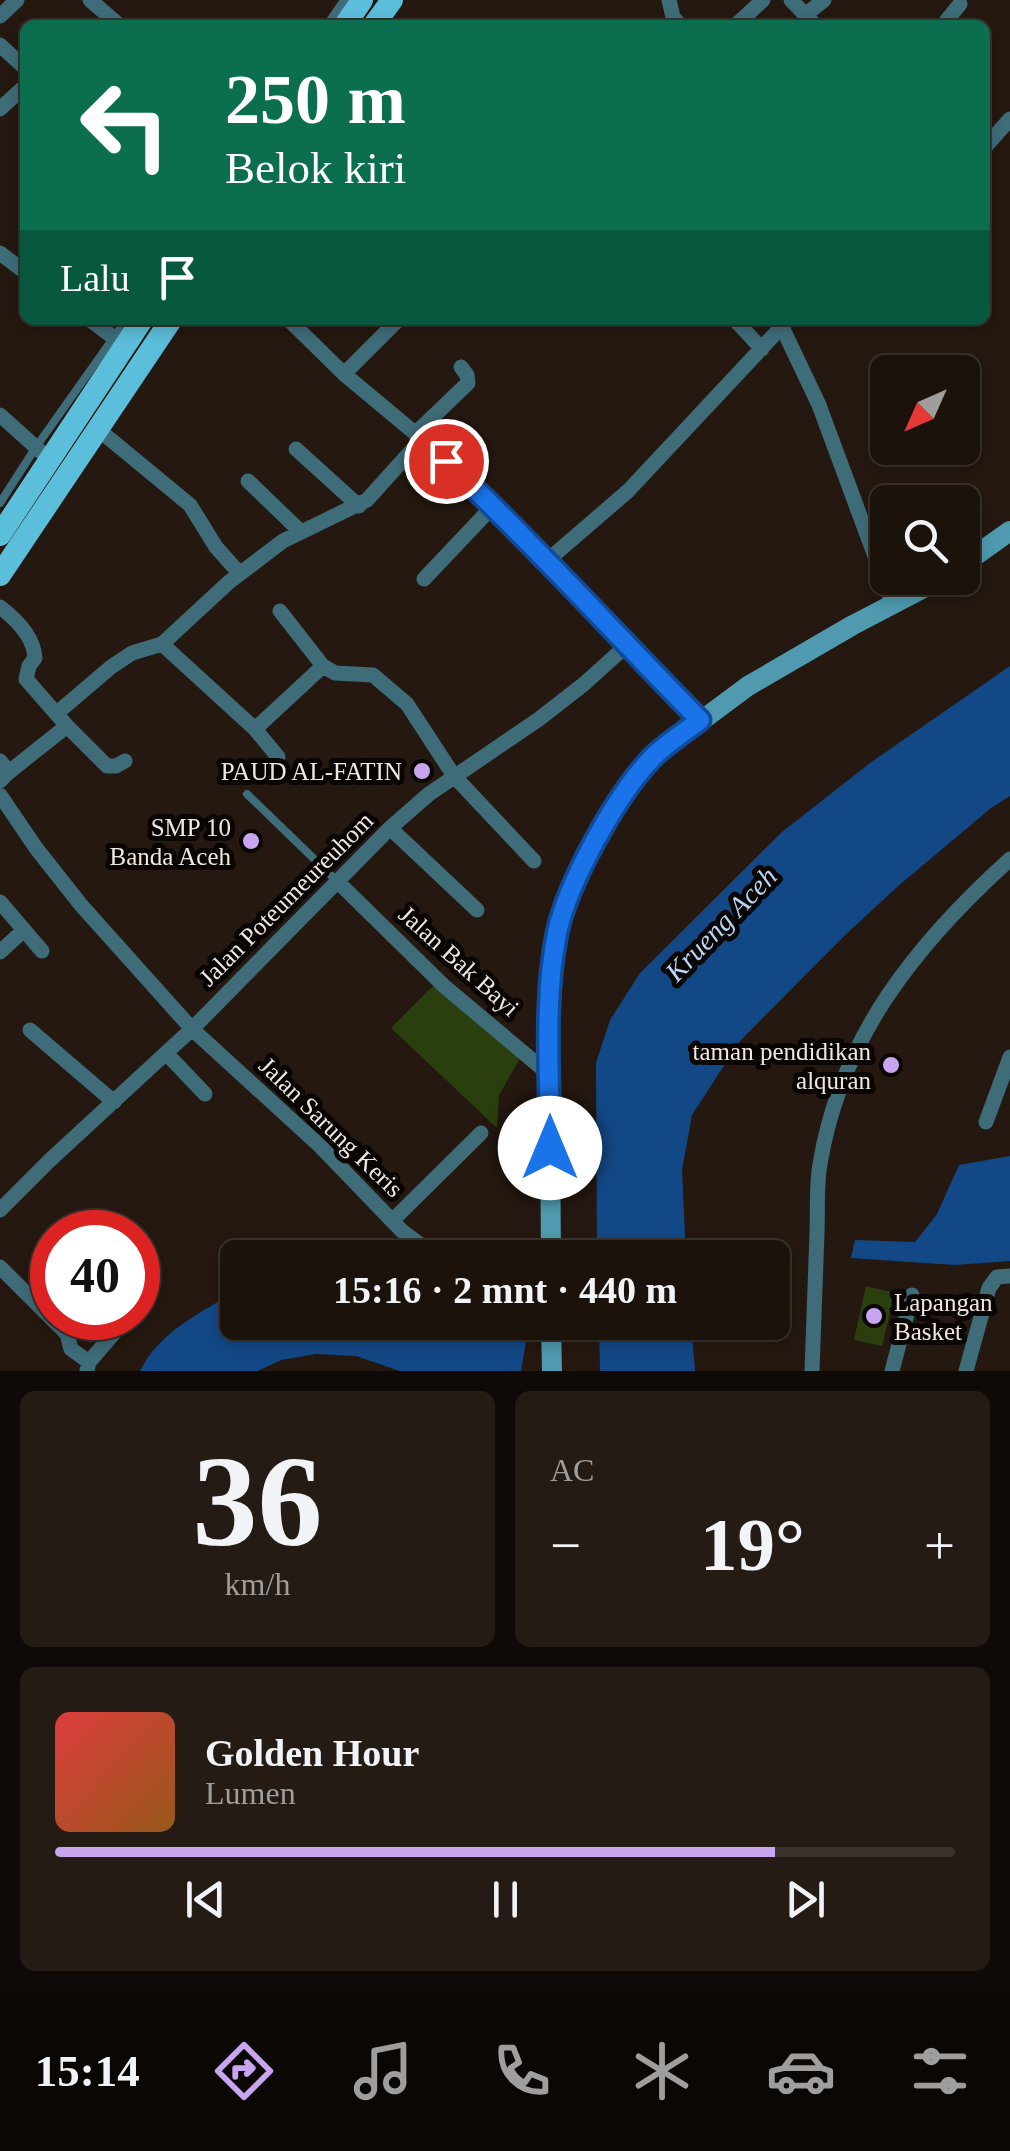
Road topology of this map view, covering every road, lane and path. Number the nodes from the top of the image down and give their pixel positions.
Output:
1 (17, 0) edge
2 (90, 0) edge
3 (763, 0) edge
4 (792, 0) edge
5 (824, 0) edge
6 (960, 4) dead end
7 (0, 16) edge
8 (113, 20) edge
9 (741, 20) edge
10 (810, 20) edge
11 (947, 20) edge
12 (0, 45) edge
13 (20, 63) edge
14 (20, 91) edge
15 (0, 109) edge
16 (1010, 119) edge
17 (990, 141) edge
18 (97, 325) edge
19 (124, 325) edge
20 (137, 325) edge
21 (168, 325) edge
22 (293, 325) edge
23 (393, 325) edge
24 (740, 325) edge
25 (783, 325) edge
26 (786, 325) edge
27 (119, 342) junction
28 (762, 349) junction
29 (461, 367) dead end
30 (344, 374) junction
31 (0, 416) edge
32 (99, 430) junction
33 (419, 436) junction
34 (296, 448) dead end
35 (42, 453) junction
36 (248, 481) dead end
37 (494, 505) junction
38 (359, 506) junction
39 (16, 513) edge
40 (1010, 531) edge
41 (301, 532) junction
42 (0, 535) edge
43 (980, 552) edge
44 (548, 560) junction
45 (240, 574) junction
46 (0, 575) edge
47 (424, 579) dead end
48 (912, 595) edge
49 (893, 605) junction
50 (0, 606) edge
51 (280, 611) dead end
52 (162, 644) junction
53 (626, 646) junction
54 (322, 666) junction
55 (62, 720) junction
56 (700, 720) junction
57 (254, 729) junction
58 (278, 757) dead end
59 (125, 760) dead end
60 (3, 771) edge
61 (454, 776) junction
62 (246, 794) dead end
63 (0, 795) edge
64 (390, 828) junction
65 (1010, 859) edge
66 (534, 861) dead end
67 (338, 882) junction
68 (0, 902) edge
69 (477, 910) dead end
70 (24, 930) junction
71 (42, 951) dead end
72 (0, 952) edge
73 (192, 1029) junction
74 (30, 1030) dead end
75 (166, 1053) junction
76 (1010, 1057) edge
77 (550, 1074) junction
78 (205, 1094) dead end
79 (114, 1102) junction
80 (986, 1122) dead end
81 (481, 1132) dead end
82 (0, 1210) edge
83 (392, 1221) junction
84 (416, 1240) edge
85 (551, 1240) edge
86 (0, 1266) edge
87 (1006, 1276) edge
88 (912, 1295) dead end
89 (108, 1340) edge
90 (551, 1340) edge
91 (88, 1366) edge
92 (552, 1371) edge
93 (812, 1371) edge
94 (892, 1371) edge
95 (966, 1371) edge

1 - 7 street
2 - 8 street
3 - 9 street
4 - 10 street
5 - 10 street
6 - 11 street
12 - 13 street
14 - 15 street
16 - 17 street
18 - 27 street
19 - 27 lane
20 - 27 main road
21 - 32 main road
22 - 30 street
23 - 30 street
24 - 28 street
25 - 28 street
26 - 49 street
27 - 35 main road
28 - 44 street
29 - 33 street
30 - 33 street
31 - 35 street
32 - 39 main road
32 - 45 street
33 - 37 street
33 - 38 street
34 - 38 street
35 - 39 main road
36 - 41 street
37 - 44 street
37 - 47 street
38 - 41 street
39 - 42 main road
39 - 46 main road
40 - 43 street
41 - 45 street
44 - 53 street
45 - 52 street
48 - 49 street
49 - 56 street
50 - 55 street
51 - 54 street
52 - 55 street
52 - 57 street
53 - 56 street
53 - 61 street, Jalan Poteumeureuhom
54 - 57 street
54 - 61 street
55 - 59 street
55 - 60 street
56 - 77 street
57 - 58 street
61 - 64 street, Jalan Poteumeureuhom
61 - 66 street
62 - 67 lane
63 - 73 street, Jalan Sarung Keris
64 - 67 street, Jalan Poteumeureuhom
64 - 69 street
65 - 93 street
67 - 73 street, Jalan Poteumeureuhom
67 - 77 street, Jalan Bak Bayi
68 - 70 street
70 - 71 street
70 - 72 street
73 - 75 street, Jalan Poteumeureuhom
73 - 83 street, Jalan Sarung Keris
74 - 79 street
75 - 78 street
75 - 79 street, Jalan Poteumeureuhom
76 - 80 street
77 - 85 street
79 - 82 street, Jalan Poteumeureuhom
81 - 83 street
83 - 84 street, Jalan Sarung Keris
86 - 91 street
87 - 95 street
88 - 94 street
89 - 91 street
90 - 92 street

